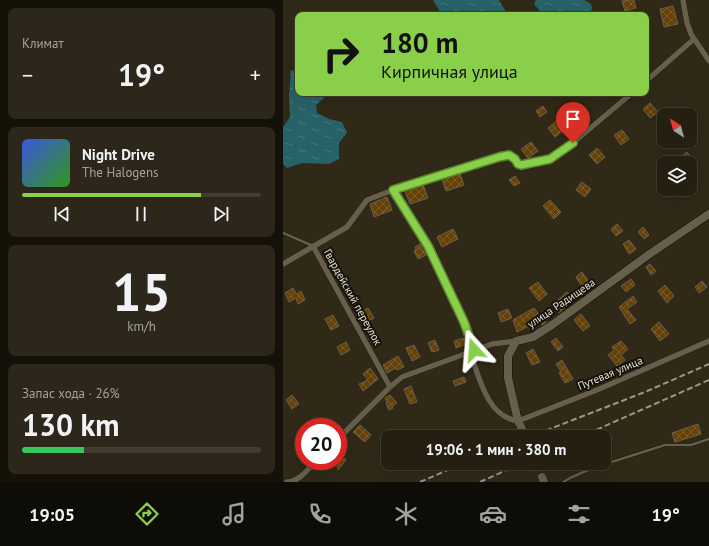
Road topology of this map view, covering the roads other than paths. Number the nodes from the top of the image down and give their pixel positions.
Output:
1 (683, 0) edge
2 (694, 39) junction
3 (709, 61) edge
4 (649, 78) edge
5 (629, 96) edge
6 (393, 190) junction
7 (709, 214) edge
8 (283, 233) edge
9 (313, 246) junction
10 (283, 264) edge
11 (515, 341) junction
12 (709, 341) edge
13 (472, 351) junction
14 (390, 387) junction
15 (518, 421) junction
16 (347, 430) edge
17 (522, 430) edge
18 (709, 438) edge
19 (307, 470) edge
20 (287, 482) edge
21 (563, 482) edge

1 - 2 street
2 - 3 street
2 - 4 street
5 - 6 street
6 - 9 street
6 - 13 lane
7 - 11 street, улица Радищева
8 - 9 lane, Гвардейский переулок
9 - 10 street
9 - 14 street, Гвардейский переулок
11 - 13 street, улица Радищева
11 - 15 street
12 - 15 street, Путевая улица
13 - 14 street, улица Радищева
13 - 15 street
14 - 16 street, улица Радищева
15 - 17 street
18 - 21 lane
19 - 20 street

